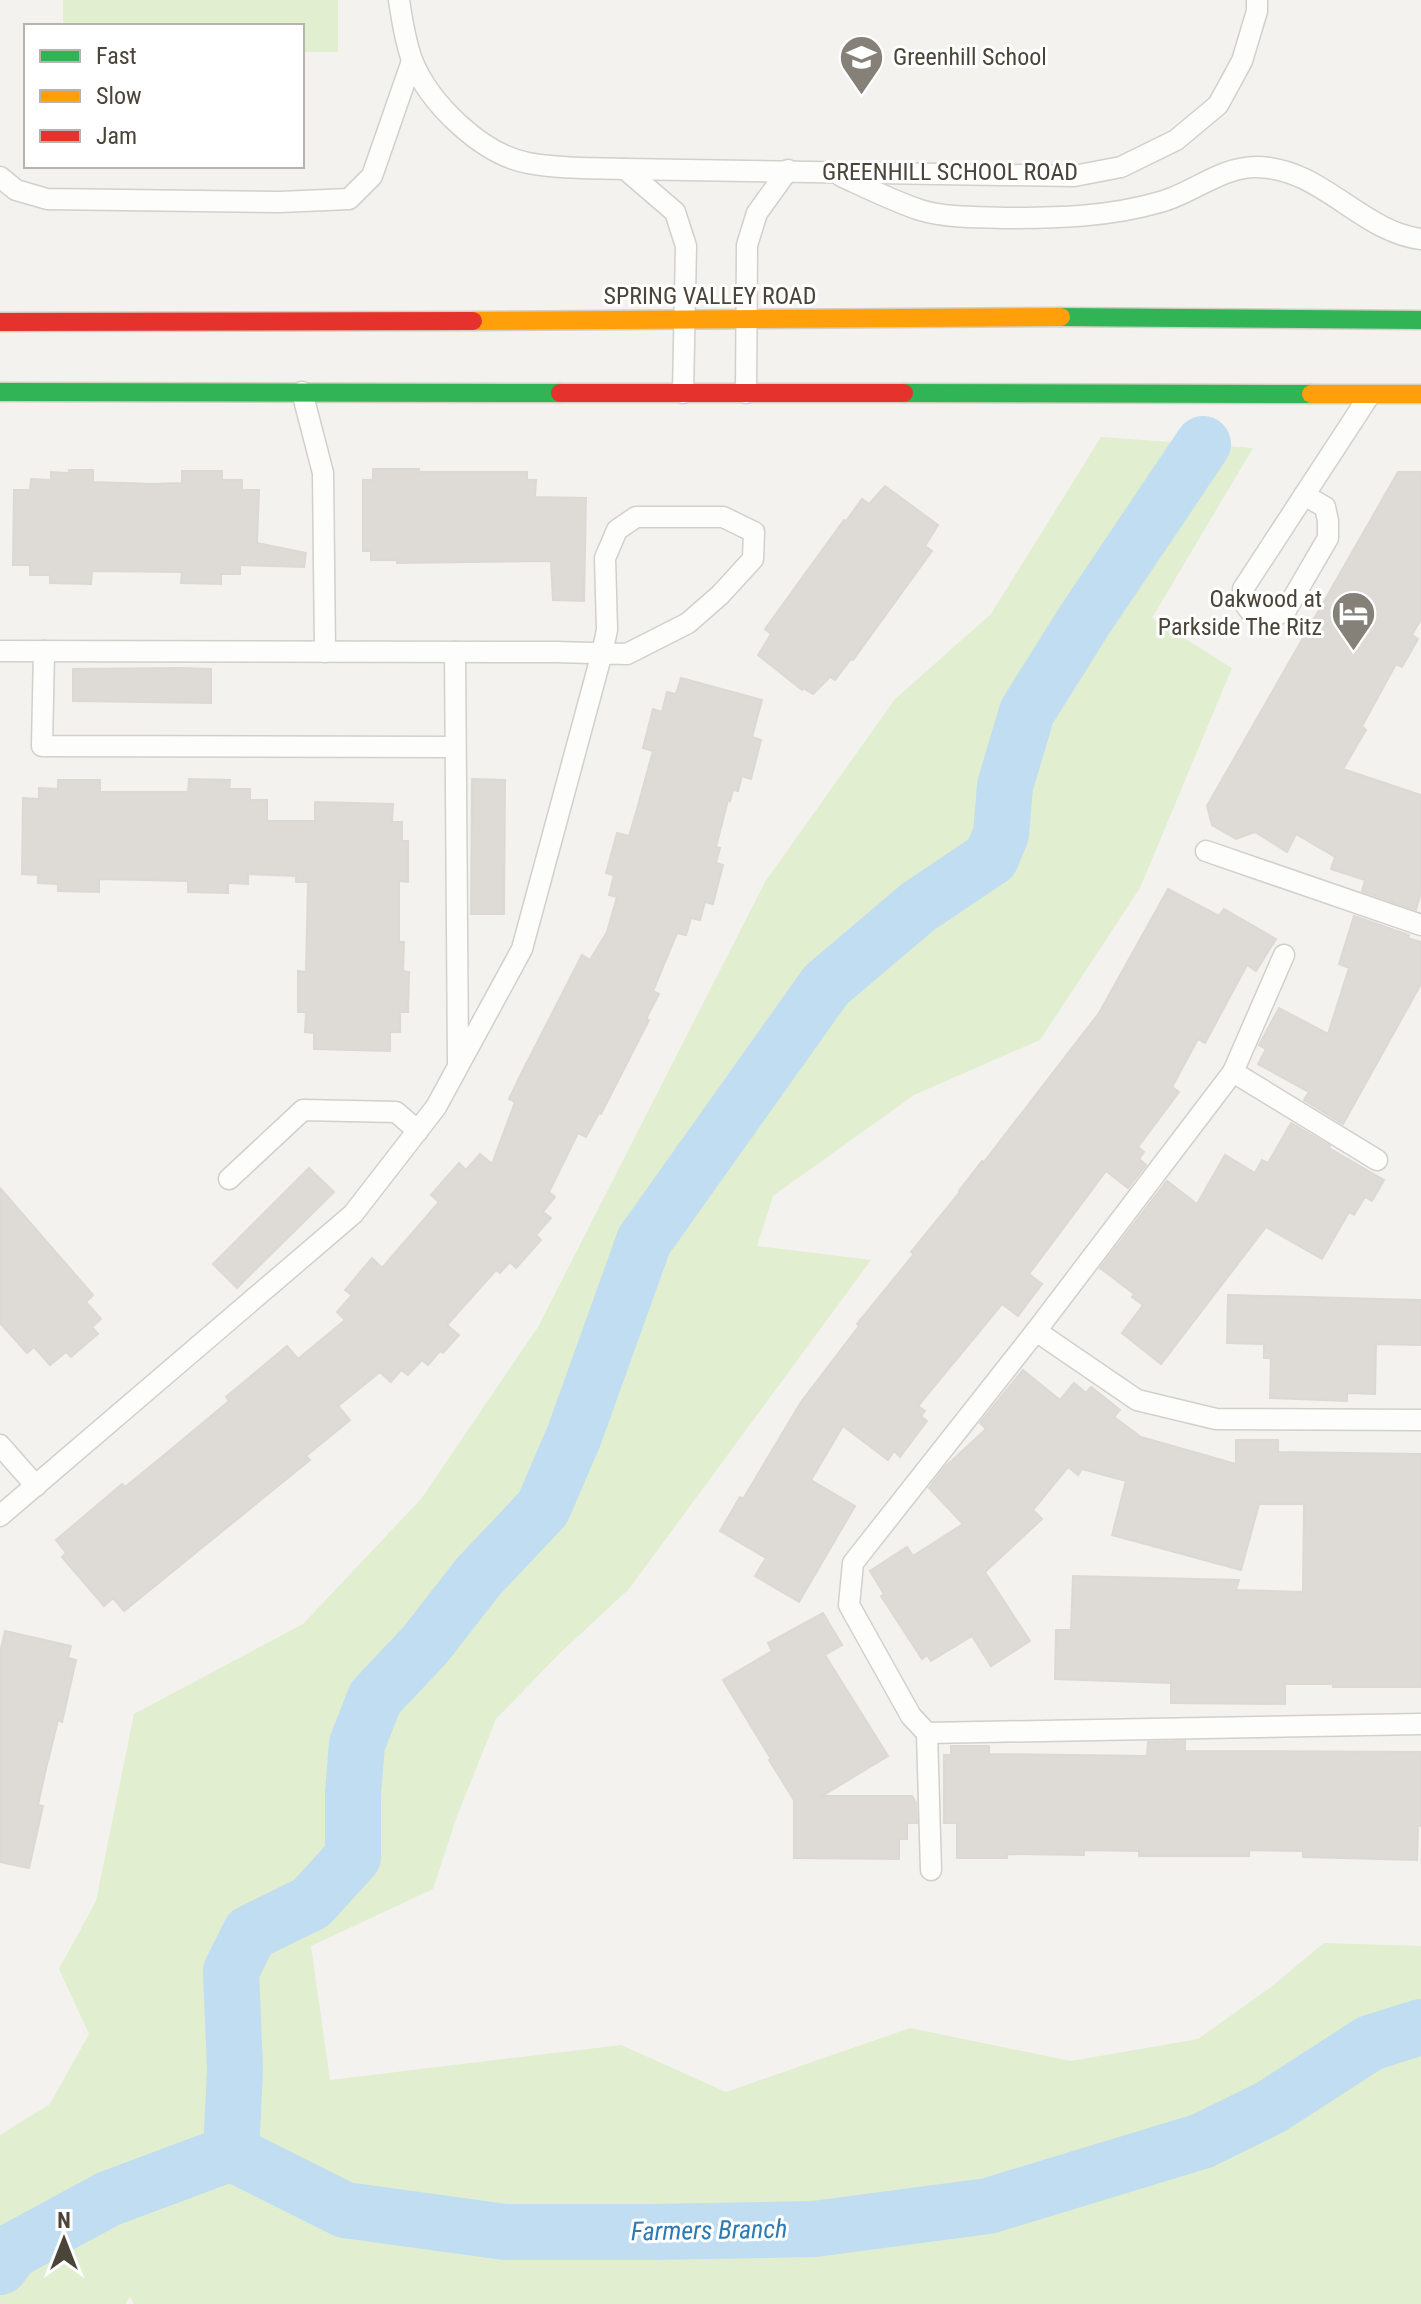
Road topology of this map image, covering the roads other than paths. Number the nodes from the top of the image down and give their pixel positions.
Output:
1 (399, 0) edge
2 (1257, 0) edge
3 (412, 61) junction
4 (625, 169) junction
5 (788, 170) junction
6 (830, 171) junction
7 (0, 177) edge
8 (1421, 239) edge
9 (1421, 320) edge
10 (684, 321) junction
11 (745, 321) junction
12 (0, 322) edge
13 (0, 392) edge
14 (302, 392) junction
15 (1371, 392) junction
16 (683, 393) junction
17 (746, 393) junction
18 (1421, 394) edge
19 (1304, 495) junction
20 (0, 651) edge
21 (44, 651) junction
22 (325, 652) junction
23 (455, 652) junction
24 (602, 653) junction
25 (455, 747) junction
26 (1206, 851) dead end
27 (1421, 925) edge
28 (1284, 955) dead end
29 (458, 1067) junction
30 (1233, 1072) junction
31 (418, 1131) junction
32 (1377, 1160) dead end
33 (229, 1179) dead end
34 (1036, 1331) junction
35 (1421, 1420) edge
36 (0, 1445) edge
37 (36, 1486) junction
38 (0, 1516) edge
39 (1421, 1724) edge
40 (927, 1733) junction
41 (931, 1870) dead end

1 - 3 lane, GREENHILL SCHOOL ROAD
2 - 6 lane, GREENHILL SCHOOL ROAD
3 - 4 lane, GREENHILL SCHOOL ROAD
3 - 7 lane
4 - 5 lane, GREENHILL SCHOOL ROAD
4 - 10 lane
5 - 6 lane, GREENHILL SCHOOL ROAD
5 - 11 lane, GREENHILL SCHOOL ROAD
6 - 8 lane
9 - 11 main road, SPRING VALLEY ROAD
10 - 11 main road, SPRING VALLEY ROAD
10 - 12 main road, SPRING VALLEY ROAD
10 - 16 lane
11 - 17 lane, GREENHILL SCHOOL ROAD
13 - 14 main road
14 - 16 main road
14 - 22 lane
15 - 17 main road
15 - 18 main road
15 - 19 lane
16 - 17 main road
19 - 19 lane
20 - 21 lane
21 - 22 lane
21 - 25 lane
22 - 23 lane
23 - 24 lane
23 - 25 lane
24 - 24 lane
24 - 29 lane
25 - 29 lane
26 - 27 lane
28 - 30 lane
29 - 31 lane
30 - 32 lane
30 - 34 lane
31 - 33 lane
31 - 37 lane
34 - 35 lane
34 - 40 lane
36 - 37 lane
37 - 38 lane
39 - 40 lane
40 - 41 lane

